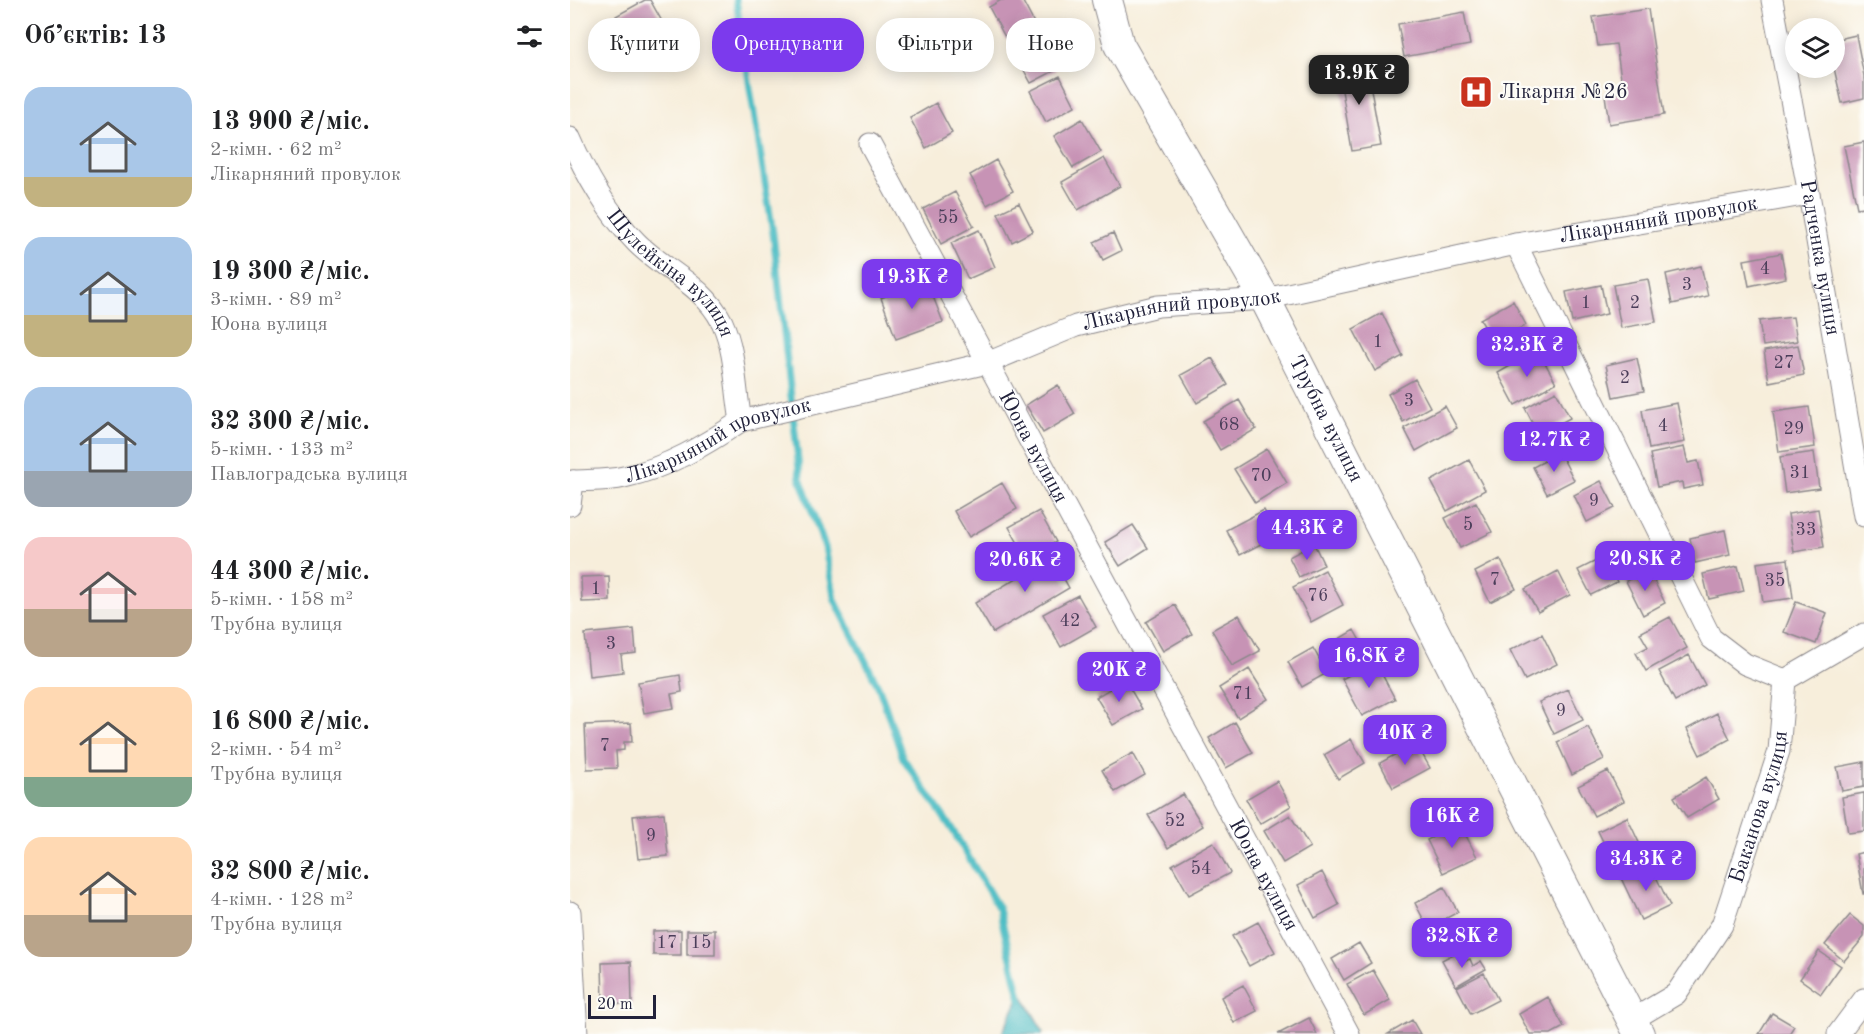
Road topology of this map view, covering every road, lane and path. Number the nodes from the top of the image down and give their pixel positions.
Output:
1 (1107, 0) edge
2 (1772, 0) edge
3 (570, 138) edge
4 (870, 144) dead end
5 (1809, 194) junction
6 (1516, 244) junction
7 (1265, 299) junction
8 (987, 363) junction
9 (741, 421) junction
10 (1861, 474) edge
11 (572, 479) edge
12 (570, 505) edge
13 (1864, 516) edge
14 (1864, 633) edge
15 (1785, 680) junction
16 (570, 912) edge
17 (1864, 999) edge
18 (1635, 1027) edge
19 (577, 1034) edge
20 (1349, 1034) edge
21 (1838, 1034) edge

1 - 7 street, Трубна вулиця
2 - 5 street, Радченка вулиця
3 - 9 street, Шулейкіна вулиця
4 - 8 street, Юона вулиця
5 - 6 street, Лікарняний провулок
5 - 10 street, Радченка вулиця
6 - 7 street, Лікарняний провулок
6 - 15 street
7 - 8 street, Лікарняний провулок
7 - 18 street, Трубна вулиця
8 - 9 street, Лікарняний провулок
8 - 20 street, Юона вулиця
9 - 11 street, Лікарняний провулок
10 - 13 street, Радченка вулиця
11 - 12 street
14 - 15 street
15 - 18 street, Баканова вулиця
16 - 19 street
17 - 21 street

